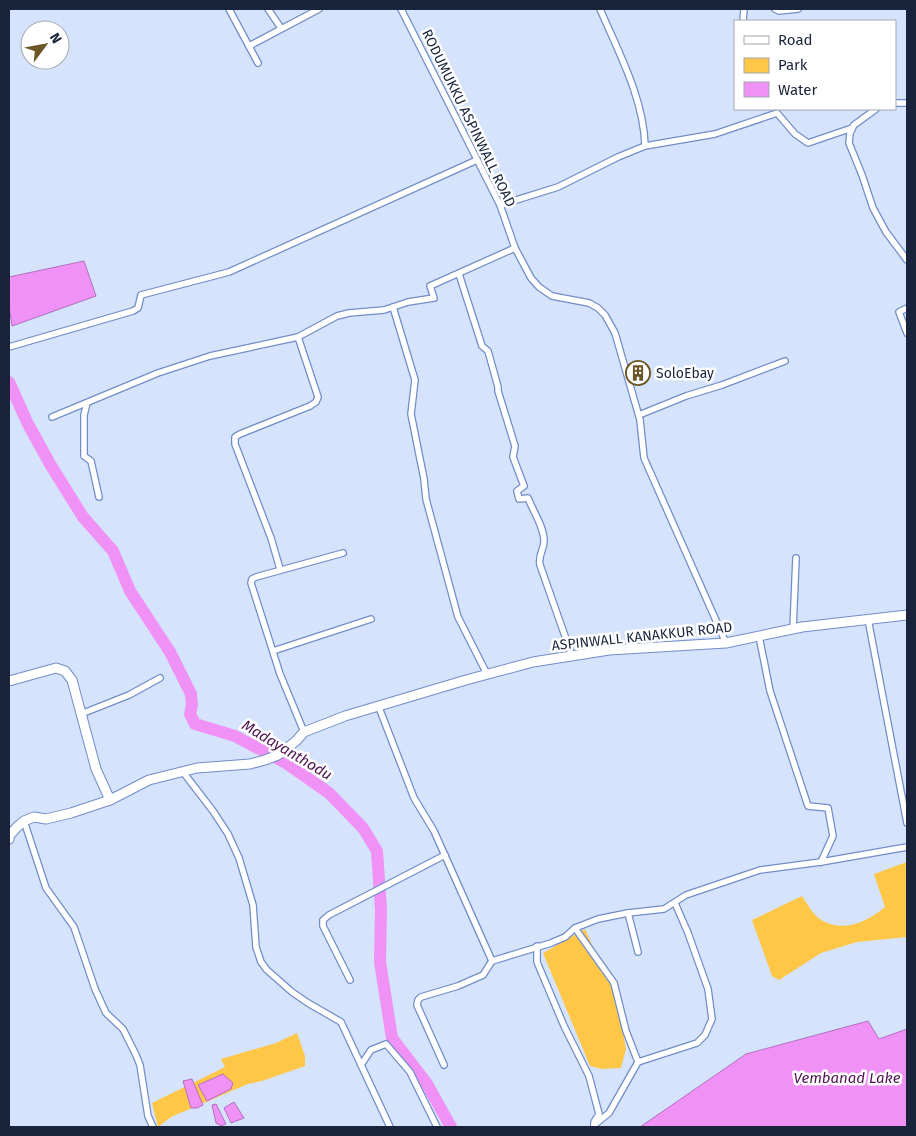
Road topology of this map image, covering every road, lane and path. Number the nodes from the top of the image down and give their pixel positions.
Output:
1 (230, 9) edge
2 (268, 9) edge
3 (318, 9) edge
4 (401, 9) edge
5 (600, 9) edge
6 (775, 9) edge
7 (798, 9) edge
8 (281, 28) junction
9 (249, 46) junction
10 (258, 63) dead end
11 (875, 110) edge
12 (780, 111) edge
13 (852, 128) junction
14 (645, 146) junction
15 (477, 160) junction
16 (500, 205) junction
17 (515, 248) junction
18 (907, 260) edge
19 (459, 274) junction
20 (392, 306) junction
21 (907, 308) edge
22 (907, 333) edge
23 (298, 337) junction
24 (10, 347) edge
25 (785, 361) dead end
26 (87, 403) junction
27 (639, 415) junction
28 (52, 418) dead end
29 (99, 498) dead end
30 (342, 553) dead end
31 (796, 558) dead end
32 (280, 569) junction
33 (907, 614) edge
34 (868, 619) junction
35 (371, 620) dead end
36 (793, 629) junction
37 (759, 636) junction
38 (726, 643) junction
39 (273, 651) junction
40 (572, 656) junction
41 (487, 674) junction
42 (160, 678) dead end
43 (9, 681) edge
44 (378, 705) junction
45 (81, 714) junction
46 (304, 732) junction
47 (182, 772) junction
48 (110, 800) junction
49 (907, 822) edge
50 (15, 826) edge
51 (9, 838) edge
52 (907, 847) edge
53 (445, 855) junction
54 (822, 862) junction
55 (675, 903) junction
56 (628, 913) junction
57 (575, 928) junction
58 (538, 946) junction
59 (638, 952) dead end
60 (492, 960) junction
61 (350, 980) dead end
62 (638, 1062) junction
63 (360, 1065) junction
64 (444, 1065) dead end
65 (595, 1126) edge
66 (153, 1127) edge
67 (390, 1127) edge
68 (437, 1127) edge

1 - 9 street
2 - 8 street
3 - 8 street
4 - 15 street, RODUMUKKU ASPINWALL ROAD
5 - 14 street
6 - 7 street
8 - 9 street
9 - 10 street
11 - 13 street
12 - 13 street
12 - 14 street
13 - 18 street
14 - 16 street
15 - 16 street, RODUMUKKU ASPINWALL ROAD
15 - 24 street
16 - 17 street, RODUMUKKU ASPINWALL ROAD
17 - 19 street
17 - 27 street, RODUMUKKU ASPINWALL ROAD
19 - 20 street
19 - 40 street
20 - 23 street
20 - 41 street
21 - 22 street
23 - 26 street
23 - 32 street
25 - 27 street
26 - 28 street
26 - 29 street
27 - 38 street, RODUMUKKU ASPINWALL ROAD
30 - 32 street
31 - 36 street
32 - 39 street
33 - 34 main road, ASPINWALL KANAKKUR ROAD
34 - 36 main road, ASPINWALL KANAKKUR ROAD
34 - 49 street
35 - 39 street
36 - 37 main road, ASPINWALL KANAKKUR ROAD
37 - 38 main road, ASPINWALL KANAKKUR ROAD
37 - 54 street
38 - 40 main road, ASPINWALL KANAKKUR ROAD
39 - 46 street
40 - 41 main road, ASPINWALL KANAKKUR ROAD
41 - 44 main road, ASPINWALL KANAKKUR ROAD
42 - 45 street
43 - 45 main road
44 - 46 main road, ASPINWALL KANAKKUR ROAD
44 - 53 street
45 - 48 main road
46 - 47 main road, ASPINWALL KANAKKUR ROAD
47 - 48 main road, ASPINWALL KANAKKUR ROAD
47 - 63 street
48 - 50 main road, ASPINWALL KANAKKUR ROAD
50 - 51 main road
50 - 66 street
52 - 54 street
53 - 60 street
53 - 61 street
54 - 55 street
55 - 56 street
55 - 62 street
56 - 57 street
56 - 59 street
57 - 58 street
57 - 62 street
58 - 60 street
58 - 65 street
60 - 64 street
62 - 65 street
63 - 67 street
63 - 68 street

